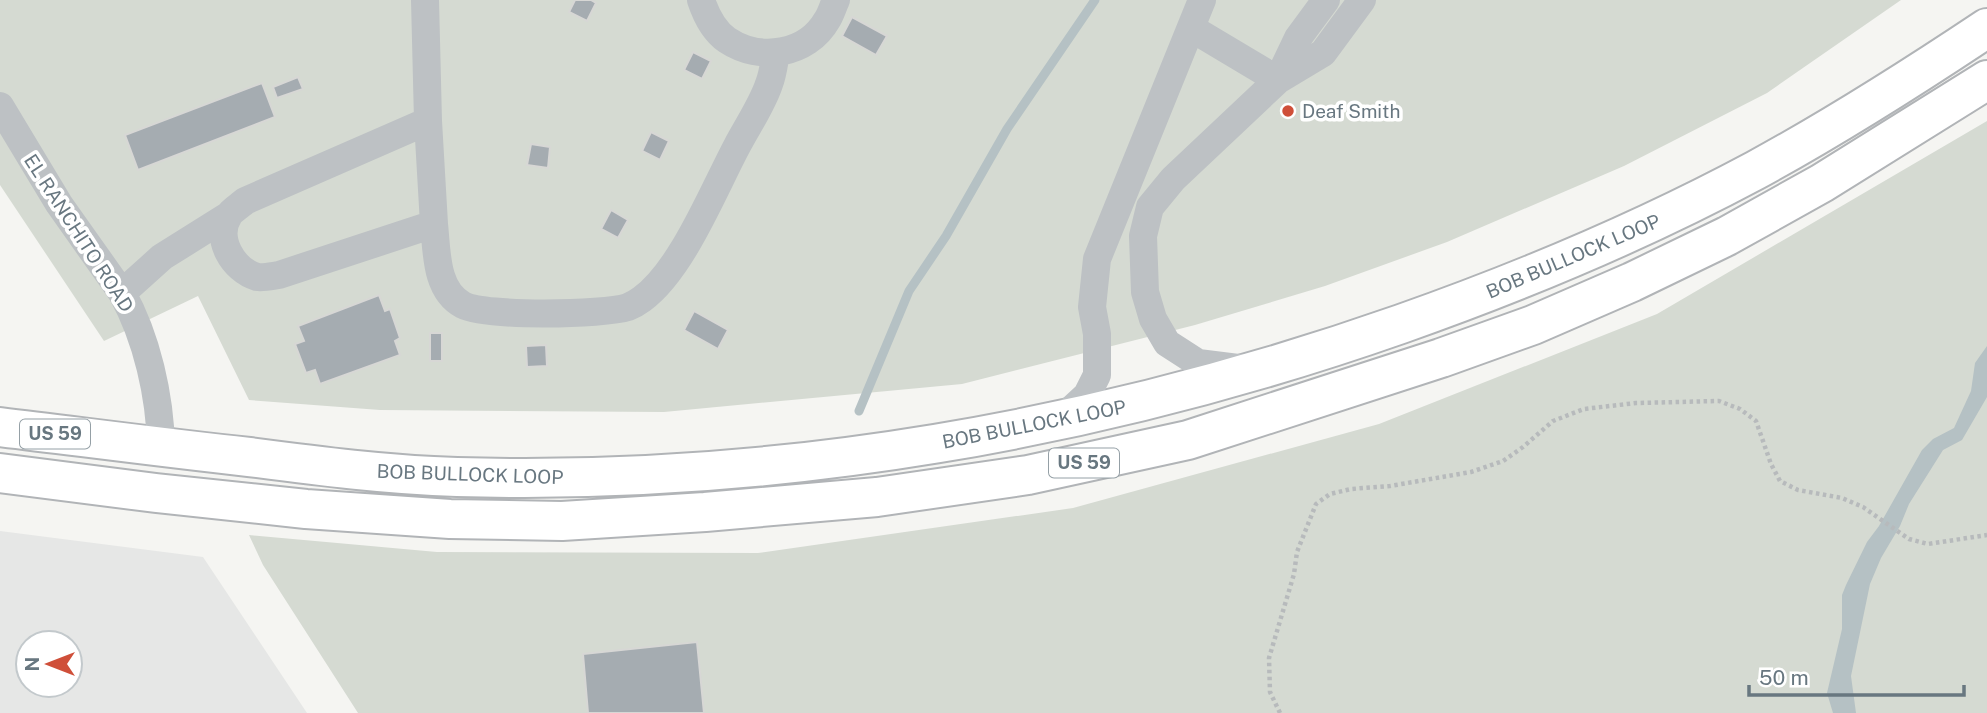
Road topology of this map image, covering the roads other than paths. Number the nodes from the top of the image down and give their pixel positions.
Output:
1 (425, 0) edge
2 (701, 0) edge
3 (836, 0) edge
4 (1202, 0) edge
5 (1326, 0) edge
6 (1362, 0) edge
7 (1191, 28) junction
8 (1987, 28) edge
9 (776, 52) junction
10 (1278, 80) junction
11 (1987, 80) edge
12 (0, 106) edge
13 (428, 121) junction
14 (229, 215) junction
15 (434, 223) junction
16 (122, 293) junction
17 (1259, 371) junction
18 (1058, 422) junction
19 (0, 427) edge
20 (161, 447) junction
21 (0, 473) edge

1 - 13 street
2 - 9 street
3 - 9 street
4 - 7 street
5 - 10 street
6 - 10 street
7 - 10 street
7 - 18 street
8 - 17 highway, BOB BULLOCK LOOP / US 59
9 - 15 street
10 - 17 street
11 - 21 highway, US 59
12 - 16 street, EL RANCHITO ROAD
13 - 14 street
13 - 15 street
14 - 15 street
14 - 16 street
16 - 20 street, EL RANCHITO ROAD
17 - 18 highway, BOB BULLOCK LOOP / US 59
18 - 20 highway, BOB BULLOCK LOOP / US 59
19 - 20 highway, BOB BULLOCK LOOP / US 59

